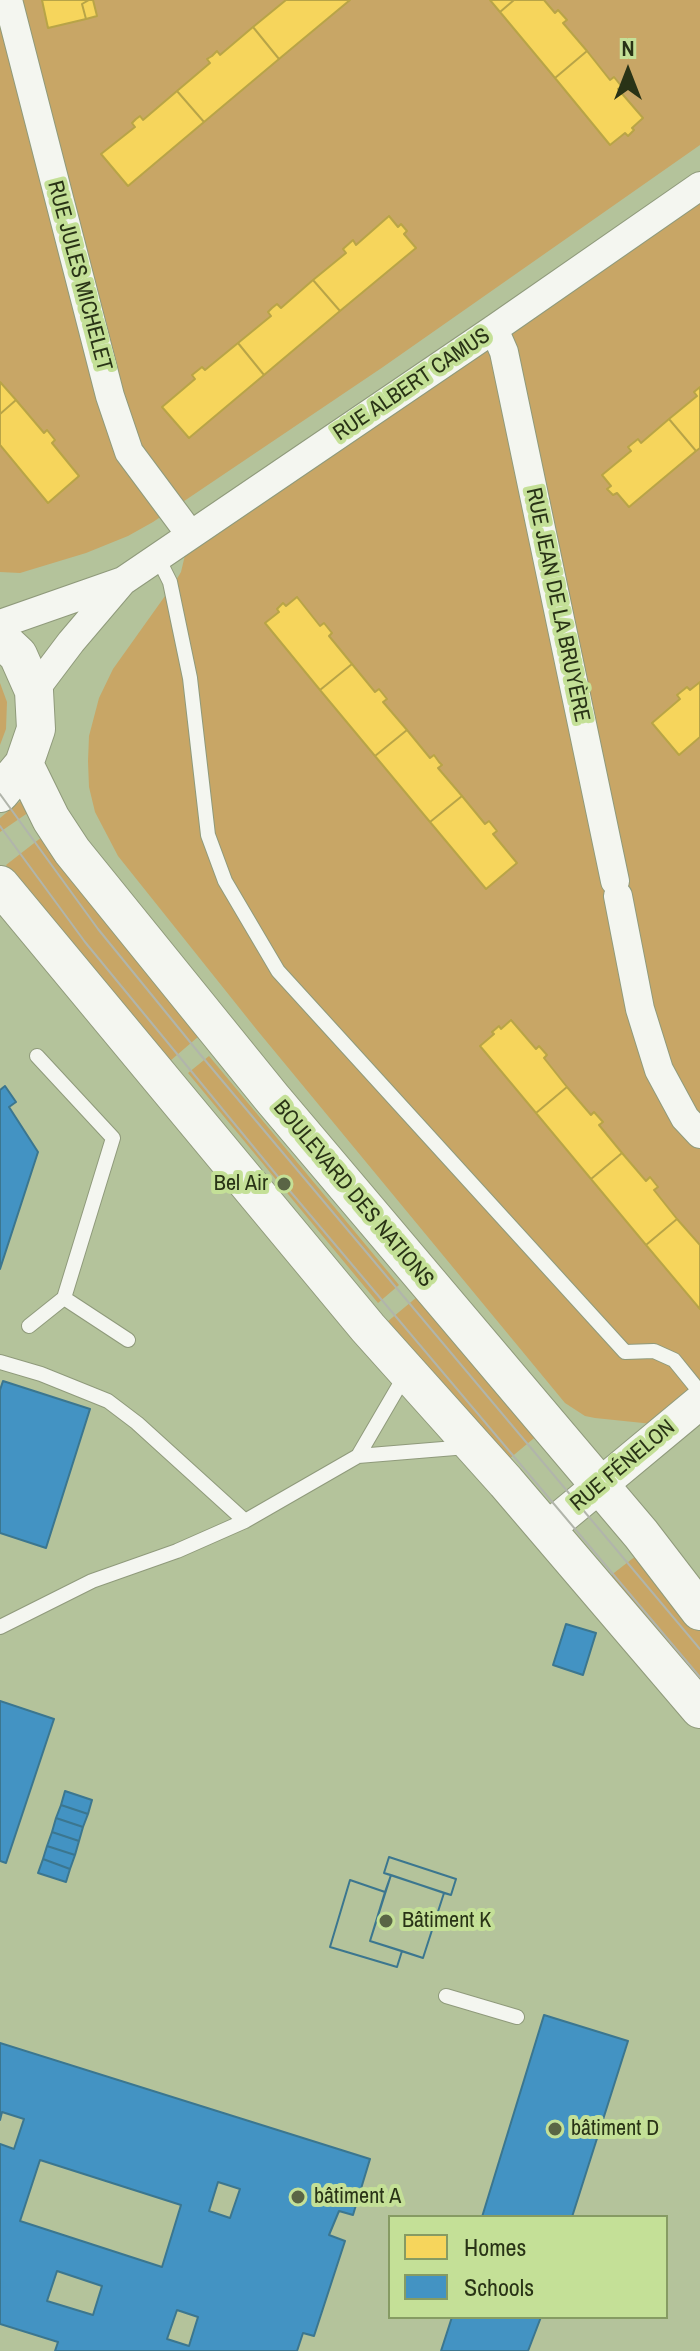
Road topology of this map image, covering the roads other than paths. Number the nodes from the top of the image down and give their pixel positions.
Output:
1 (8, 0) edge
2 (700, 186) edge
3 (494, 329) junction
4 (190, 534) junction
5 (158, 558) junction
6 (123, 581) junction
7 (0, 624) edge
8 (0, 638) edge
9 (34, 691) junction
10 (24, 764) junction
11 (0, 793) edge
12 (0, 885) edge
13 (37, 1056) dead end
14 (700, 1134) edge
15 (64, 1298) junction
16 (29, 1326) dead end
17 (128, 1340) dead end
18 (0, 1362) edge
19 (407, 1372) junction
20 (700, 1392) edge
21 (700, 1402) edge
22 (474, 1447) junction
23 (358, 1456) junction
24 (599, 1485) junction
25 (245, 1521) junction
26 (546, 1530) junction
27 (700, 1611) edge
28 (0, 1627) edge
29 (700, 1709) edge
30 (446, 1996) dead end
31 (517, 2017) dead end

1 - 4 street, RUE JULES MICHELET
2 - 3 street, RUE ALBERT CAMUS
3 - 4 street, RUE ALBERT CAMUS
3 - 14 street, RUE JEAN DE LA BRUYÈRE
4 - 5 street, RUE ALBERT CAMUS
5 - 6 street, RUE ALBERT CAMUS
5 - 20 lane
6 - 7 street, RUE ALBERT CAMUS
6 - 9 street, RUE ALBERT CAMUS
8 - 9 main road
9 - 10 main road
10 - 11 main road
10 - 24 main road, BOULEVARD DES NATIONS
12 - 19 main road
13 - 15 lane
15 - 16 lane
15 - 17 lane
18 - 25 lane
19 - 22 main road
19 - 23 lane
21 - 24 street, RUE FÉNELON
22 - 23 lane
22 - 26 main road
23 - 25 lane
24 - 26 street, RUE FÉNELON
24 - 27 main road, BOULEVARD DES NATIONS
25 - 28 lane
26 - 29 main road
30 - 31 lane

